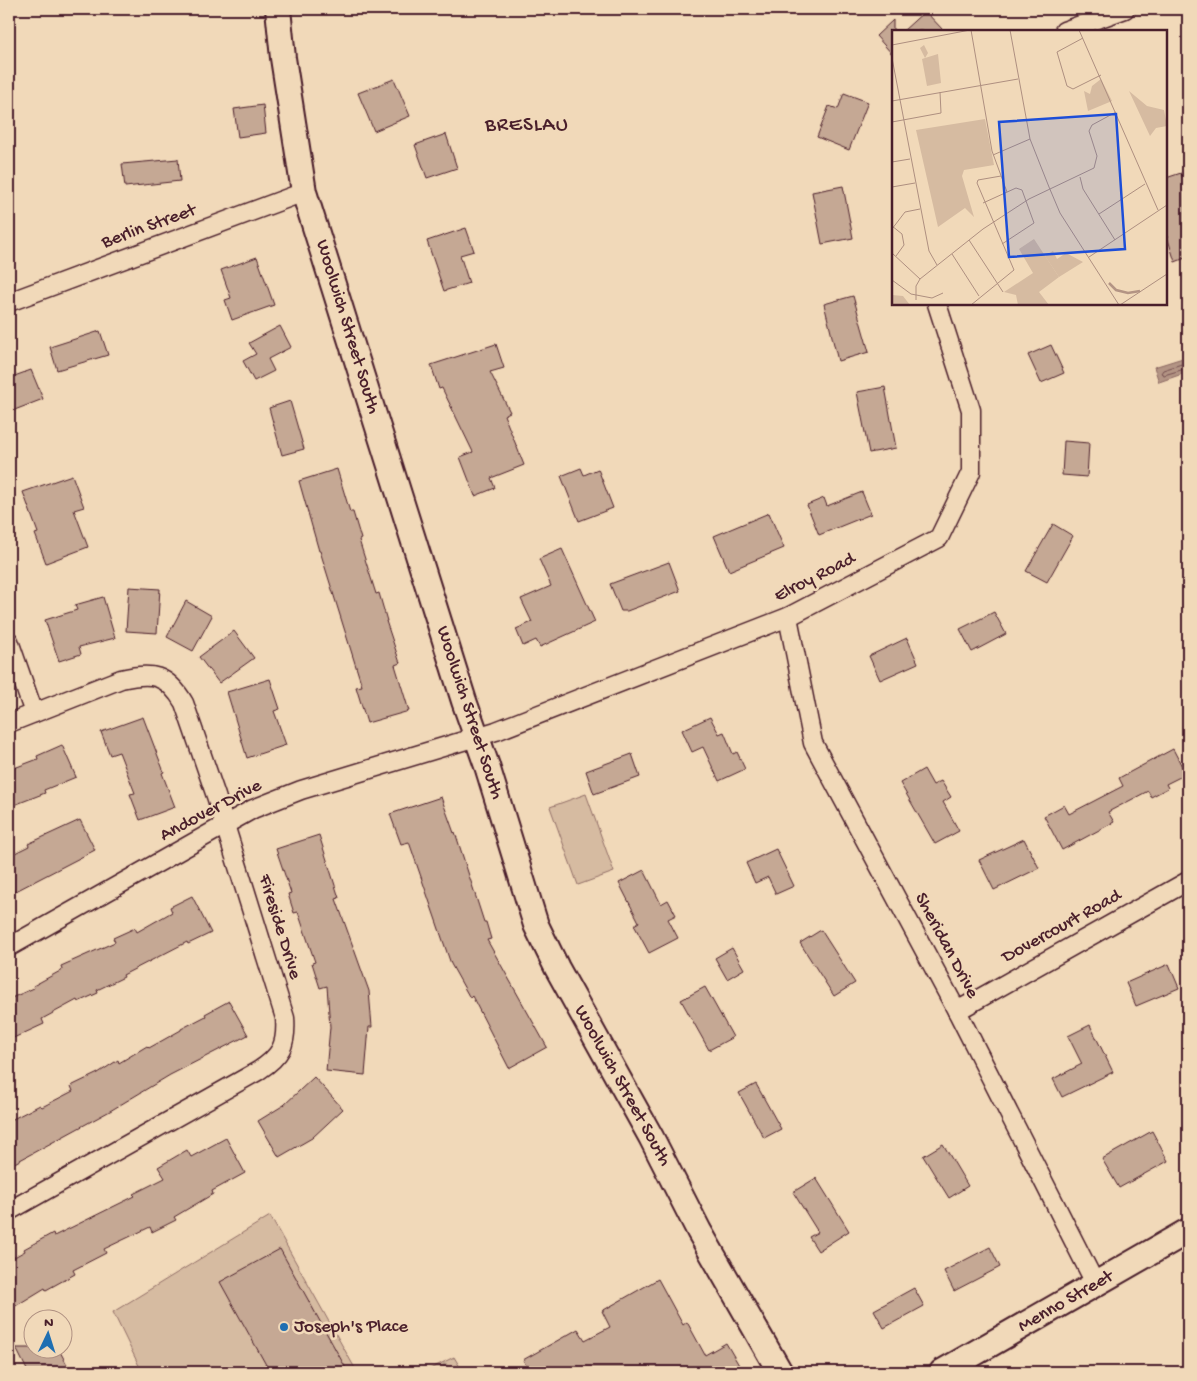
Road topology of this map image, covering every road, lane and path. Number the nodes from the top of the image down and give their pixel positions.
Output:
1 (278, 9) edge
2 (1125, 9) edge
3 (1067, 30) edge
4 (304, 192) junction
5 (9, 302) edge
6 (937, 305) edge
7 (788, 617) junction
8 (9, 641) edge
9 (34, 713) junction
10 (9, 723) edge
11 (477, 736) junction
12 (225, 826) junction
13 (1188, 880) edge
14 (9, 947) edge
15 (957, 1011) junction
16 (9, 1211) edge
17 (1188, 1231) edge
18 (1096, 1285) junction
19 (780, 1372) edge
20 (942, 1372) edge

1 - 4 street, Woolwich Street South
2 - 3 street
4 - 5 street, Berlin Street
4 - 11 street, Woolwich Street South
6 - 7 street, Elroy Road
7 - 11 street, Elroy Road
7 - 15 street, Sheridan Drive
8 - 9 street
9 - 10 street, Fireside Drive
9 - 12 street, Fireside Drive
11 - 12 street, Andover Drive
11 - 19 street, Woolwich Street South
12 - 14 street, Andover Drive
12 - 16 street, Fireside Drive
13 - 15 street, Dovercourt Road
15 - 18 street, Sheridan Drive
17 - 18 street, Menno Street
18 - 20 street, Menno Street

